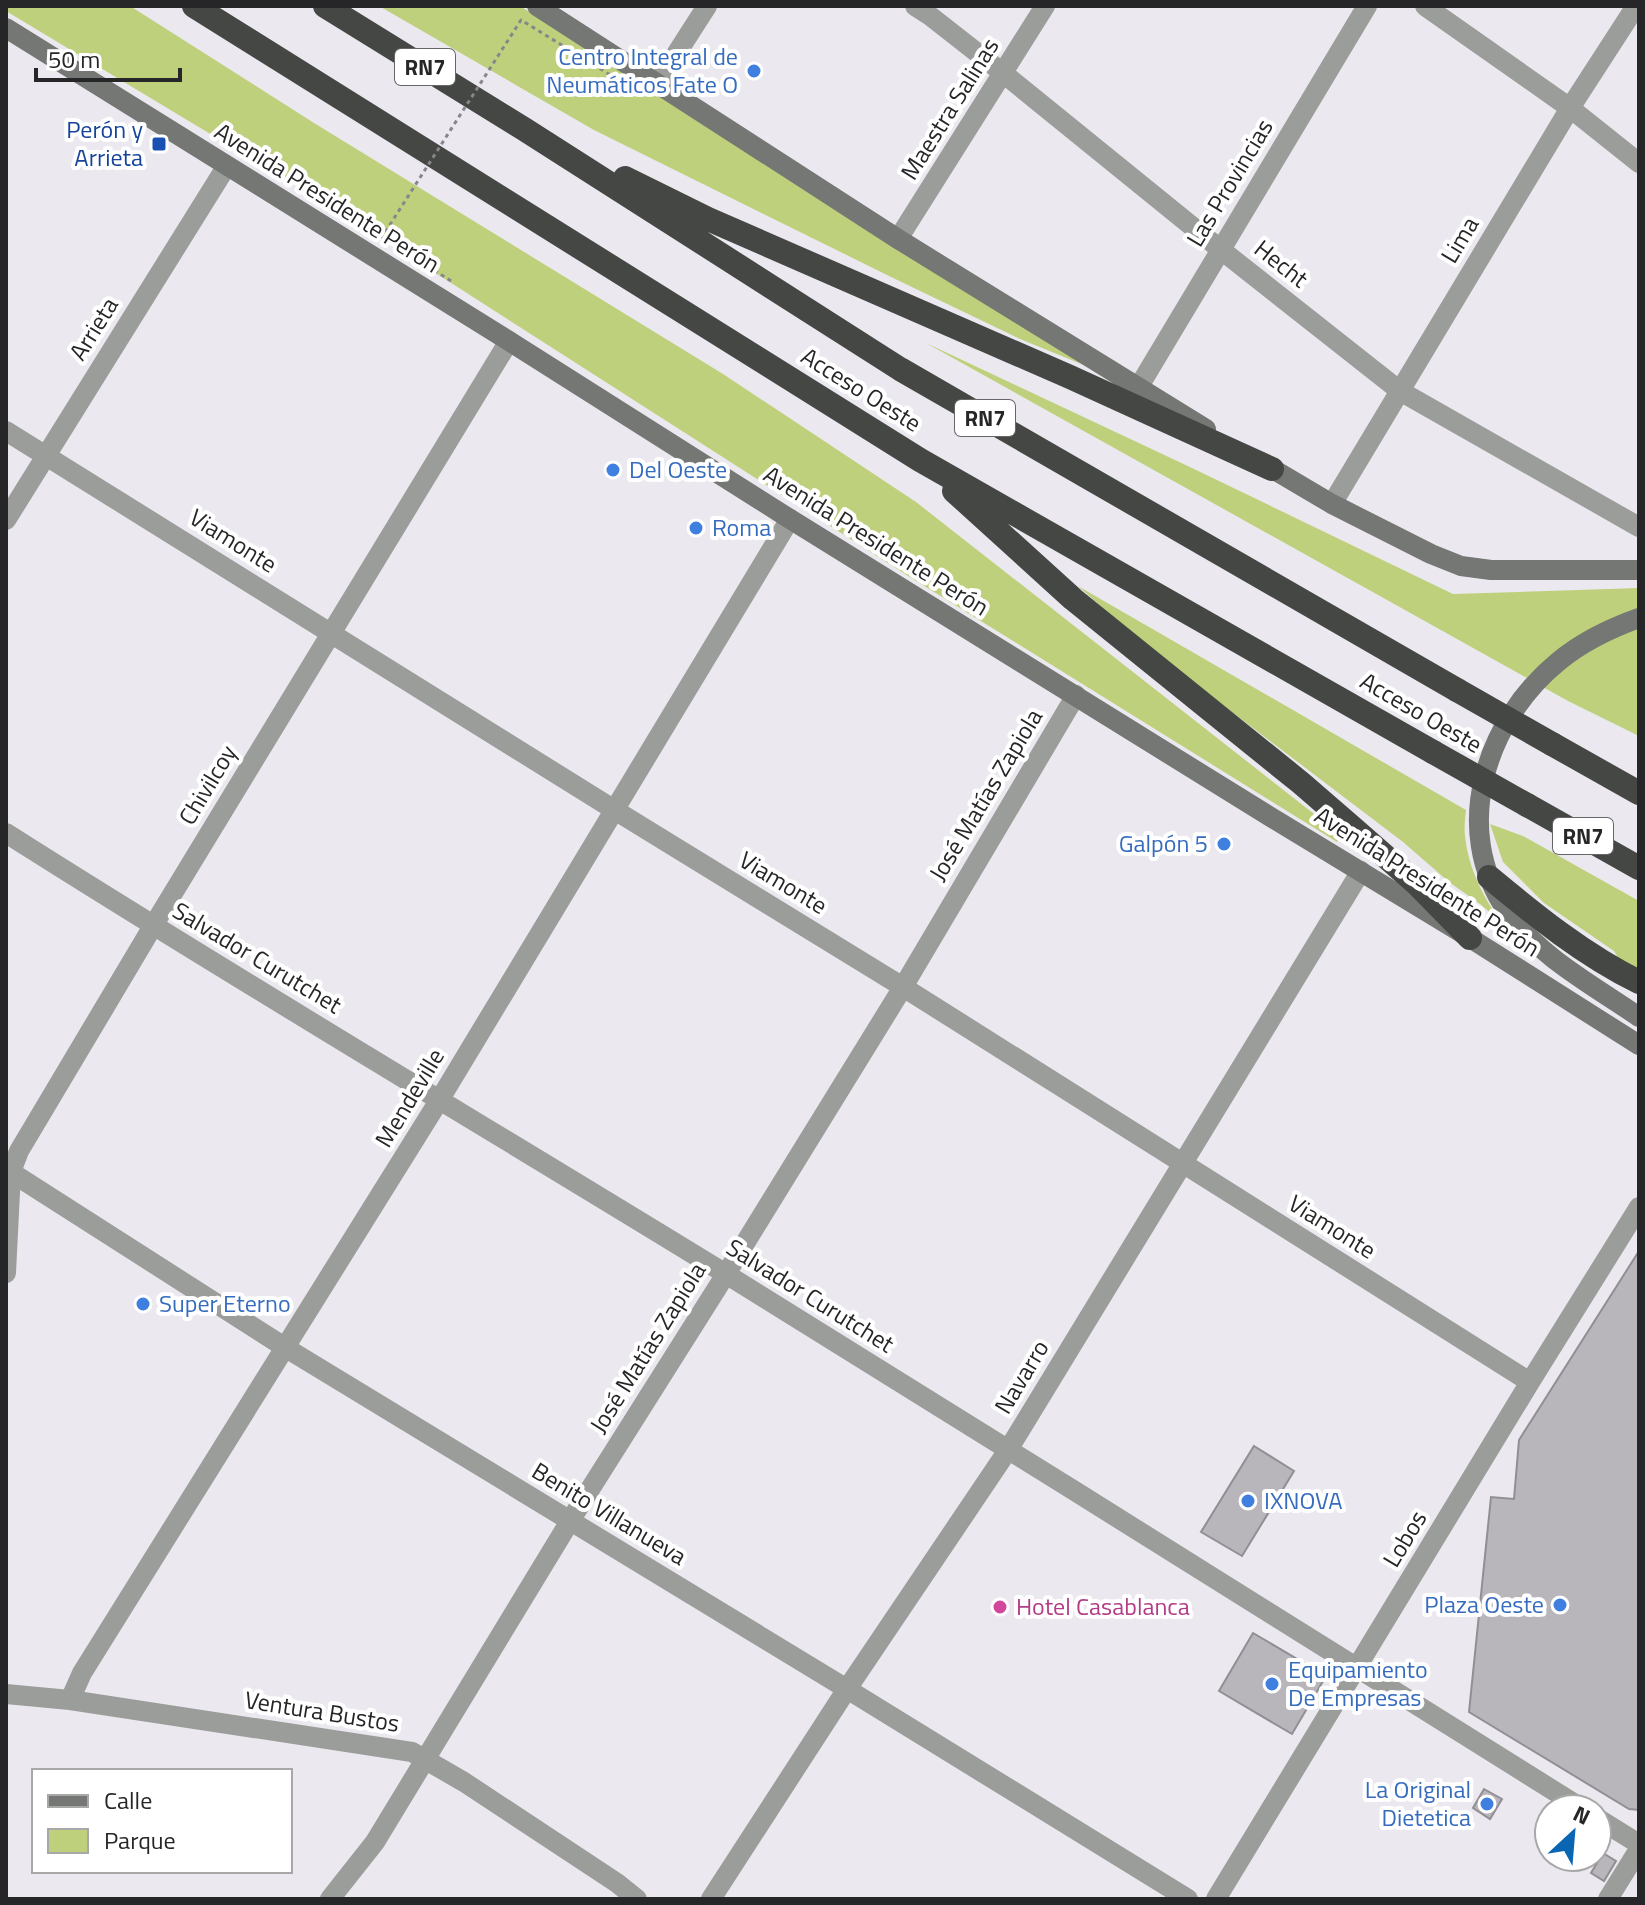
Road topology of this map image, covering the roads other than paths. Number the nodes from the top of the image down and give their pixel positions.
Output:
1 (194, 6) edge
2 (325, 6) edge
3 (537, 6) edge
4 (707, 6) edge
5 (915, 6) edge
6 (1045, 6) edge
7 (1367, 6) edge
8 (1425, 6) edge
9 (1636, 6) edge
10 (6, 28) edge
11 (1003, 73) junction
12 (657, 84) junction
13 (1570, 108) junction
14 (524, 129) junction
15 (1639, 163) edge
16 (226, 167) junction
17 (898, 239) junction
18 (1220, 249) junction
19 (509, 341) junction
20 (1138, 388) junction
21 (1400, 391) junction
22 (6, 431) edge
23 (46, 455) junction
24 (920, 460) junction
25 (1272, 469) junction
26 (1332, 504) junction
27 (790, 519) junction
28 (6, 520) edge
29 (1639, 527) edge
30 (1639, 570) edge
31 (1639, 618) edge
32 (331, 633) junction
33 (1076, 695) junction
34 (1585, 762) junction
35 (1639, 781) edge
36 (1639, 793) edge
37 (613, 809) junction
38 (6, 833) edge
39 (1639, 868) edge
40 (1361, 871) junction
41 (1489, 877) junction
42 (153, 926) junction
43 (1470, 938) junction
44 (1639, 982) edge
45 (903, 987) junction
46 (1639, 1017) edge
47 (1639, 1045) edge
48 (440, 1099) junction
49 (1182, 1164) junction
50 (8, 1170) edge
51 (1639, 1207) edge
52 (6, 1273) edge
53 (726, 1274) junction
54 (286, 1348) junction
55 (1530, 1382) junction
56 (1008, 1450) junction
57 (570, 1521) junction
58 (1357, 1668) junction
59 (847, 1689) junction
60 (6, 1694) edge
61 (70, 1700) junction
62 (426, 1760) junction
63 (1557, 1793) edge
64 (1613, 1829) edge
65 (1639, 1846) edge
66 (611, 1891) edge
67 (330, 1899) edge
68 (637, 1899) edge
69 (711, 1899) edge
70 (1188, 1899) edge
71 (1216, 1899) edge
72 (1608, 1899) edge

1 - 24 highway, Acceso Oeste / RN7
2 - 14 highway, Acceso Oeste / RN7
3 - 12 street
4 - 12 street
5 - 11 street, Hecht
6 - 11 street, Maestra Salinas
7 - 18 street, Las Provincias
8 - 13 street
9 - 13 street, Lima
10 - 16 street, Avenida Presidente Perón
11 - 17 street, Maestra Salinas
11 - 18 street, Hecht
12 - 17 street
13 - 15 street
13 - 21 street, Lima
14 - 25 highway
14 - 34 highway, Acceso Oeste / RN7, bridge
16 - 19 street, Avenida Presidente Perón
16 - 23 street, Arrieta
17 - 20 street
18 - 20 street, Las Provincias
18 - 21 street, Hecht
19 - 27 street, Avenida Presidente Perón
19 - 32 street, Chivilcoy
20 - 25 street
21 - 26 street, Lima
21 - 29 street, Hecht
22 - 23 street, Viamonte
23 - 28 street, Arrieta
23 - 32 street, Viamonte
24 - 39 highway, Acceso Oeste / RN7, bridge
24 - 43 highway
25 - 26 street
26 - 30 street
27 - 33 street, Avenida Presidente Perón
27 - 37 street, Mendeville
31 - 41 street
32 - 37 street, Viamonte
32 - 42 street, Chivilcoy
33 - 40 street, Avenida Presidente Perón
33 - 45 street, José Matías Zapiola
34 - 35 highway
34 - 36 highway, Acceso Oeste / RN7
37 - 45 street, Viamonte
37 - 48 street, Mendeville
38 - 42 street, Salvador Curutchet
40 - 43 street, Avenida Presidente Perón
40 - 49 street, Navarro
41 - 44 highway
41 - 46 street
42 - 48 street, Salvador Curutchet
42 - 50 street, Chivilcoy
43 - 47 street, Avenida Presidente Perón
45 - 49 street, Viamonte
45 - 53 street, José Matías Zapiola
48 - 53 street, Salvador Curutchet
48 - 54 street, Mendeville
49 - 55 street, Viamonte
49 - 56 street, Navarro
50 - 52 street, Chivilcoy
50 - 54 street, Benito Villanueva
51 - 55 street, Lobos
53 - 56 street, Salvador Curutchet
53 - 57 street, José Matías Zapiola
54 - 57 street, Benito Villanueva
54 - 61 street, Mendeville
55 - 58 street, Lobos
56 - 58 street, Salvador Curutchet
56 - 59 street, Navarro
57 - 59 street, Benito Villanueva
57 - 62 street, José Matías Zapiola
58 - 63 street, Salvador Curutchet
58 - 71 street, Lobos
59 - 69 street, Navarro
59 - 70 street, Benito Villanueva
60 - 61 street, Ventura Bustos
61 - 62 street, Ventura Bustos
62 - 66 street, Ventura Bustos
62 - 67 street, José Matías Zapiola
64 - 65 street
65 - 72 street
66 - 68 street, Ventura Bustos

